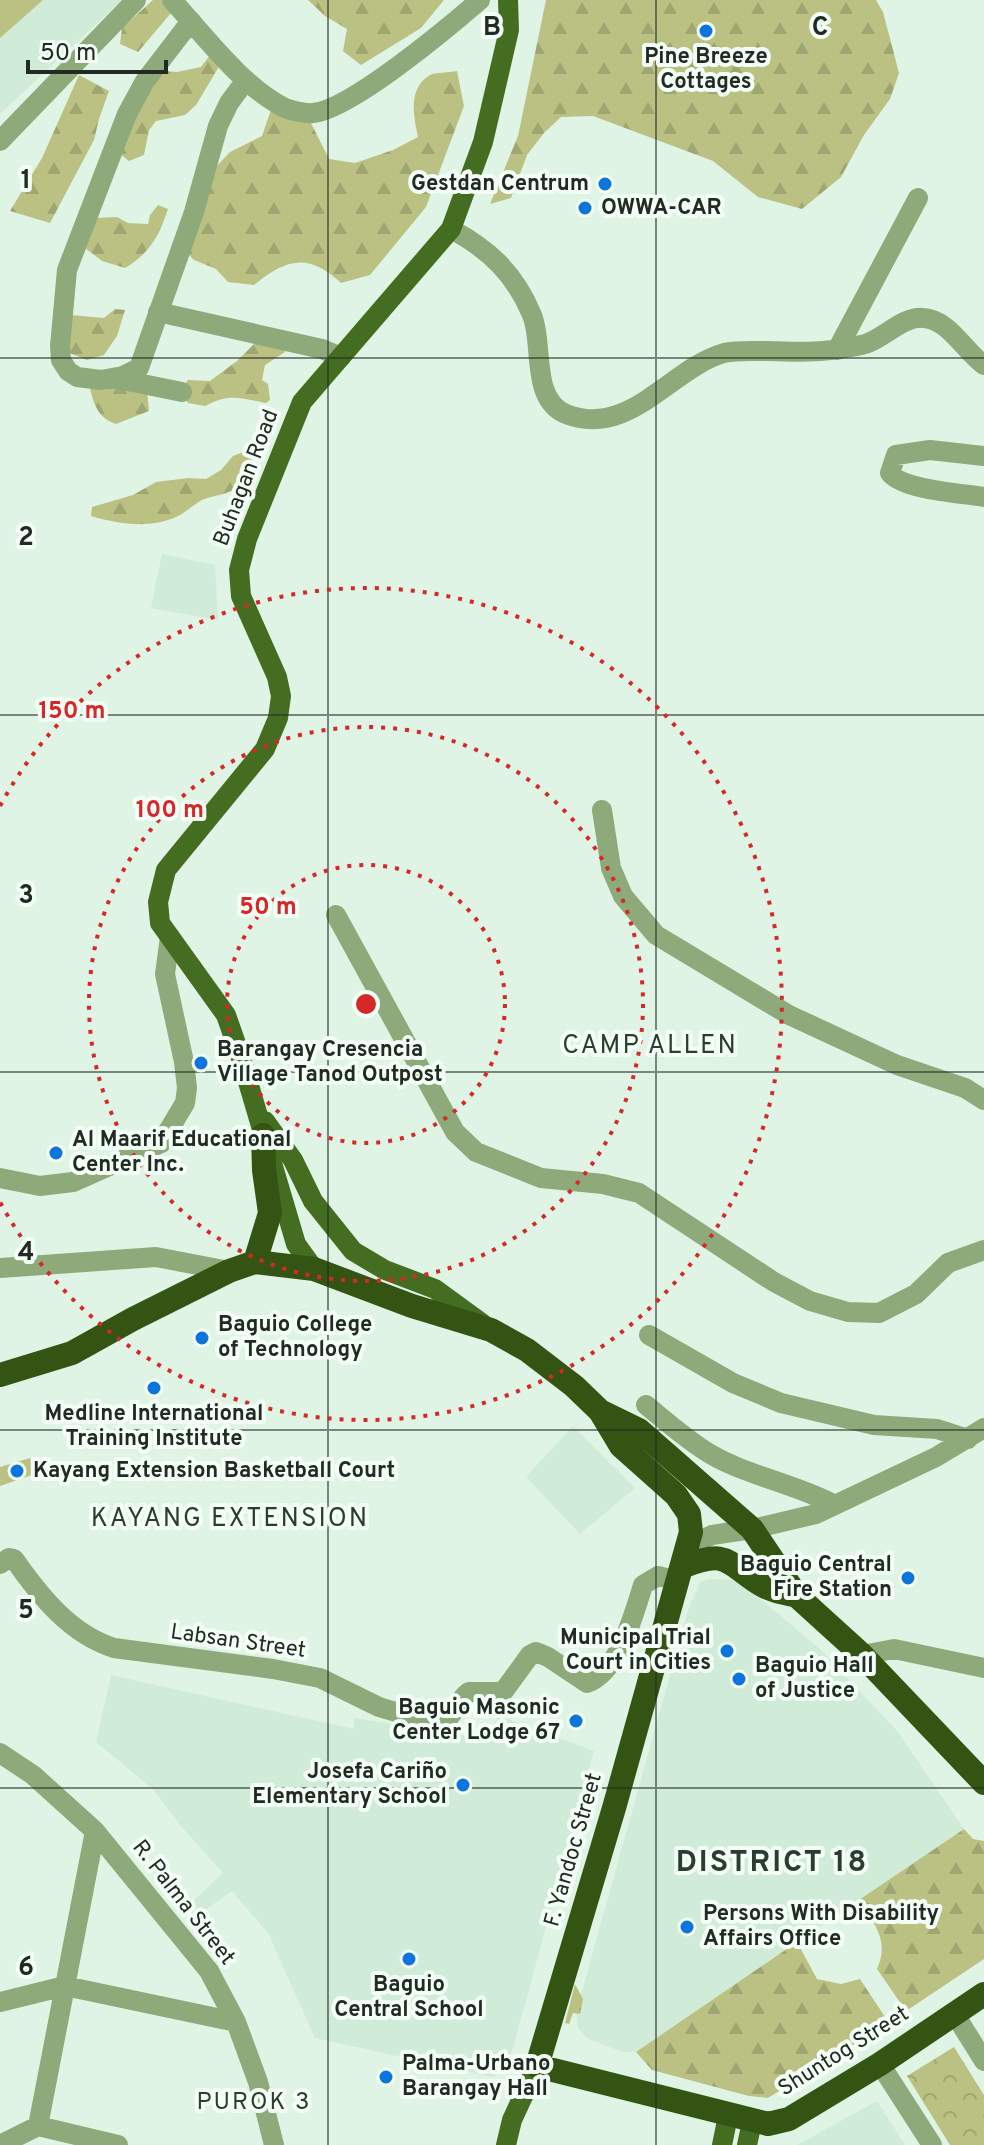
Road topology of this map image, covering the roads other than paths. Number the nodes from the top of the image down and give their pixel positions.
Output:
1 (136, 0) edge
2 (172, 0) edge
3 (480, 0) edge
4 (508, 0) edge
5 (191, 21) junction
6 (246, 80) junction
7 (0, 141) edge
8 (918, 198) dead end
9 (451, 229) junction
10 (158, 312) junction
11 (837, 350) junction
12 (341, 357) junction
13 (984, 365) edge
14 (113, 378) junction
15 (182, 392) dead end
16 (984, 456) edge
17 (984, 497) edge
18 (602, 810) dead end
19 (336, 915) dead end
20 (170, 937) junction
21 (984, 1100) edge
22 (255, 1108) junction
23 (263, 1135) junction
24 (0, 1178) edge
25 (984, 1250) edge
26 (255, 1262) junction
27 (0, 1268) edge
28 (314, 1269) junction
29 (229, 1271) junction
30 (491, 1330) junction
31 (649, 1335) dead end
32 (0, 1375) edge
33 (646, 1405) dead end
34 (600, 1411) junction
35 (976, 1433) edge
36 (835, 1505) junction
37 (752, 1529) junction
38 (0, 1564) edge
39 (684, 1565) junction
40 (797, 1596) junction
41 (862, 1655) junction
42 (984, 1668) edge
43 (0, 1753) edge
44 (984, 1783) edge
45 (95, 1831) junction
46 (65, 1986) junction
47 (984, 1994) edge
48 (0, 2002) edge
49 (954, 2013) junction
50 (236, 2022) junction
51 (984, 2061) edge
52 (880, 2064) junction
53 (537, 2066) junction
54 (728, 2116) junction
55 (38, 2126) junction
56 (750, 2133) edge
57 (0, 2145) edge
58 (118, 2145) edge
59 (274, 2145) edge
60 (506, 2145) edge
61 (722, 2145) edge
62 (932, 2145) edge

1 - 7 street
2 - 5 street
3 - 6 street
4 - 9 main road, Buhagan Road
5 - 6 street
5 - 14 street
6 - 10 street
8 - 11 street
9 - 11 street
9 - 12 main road, Buhagan Road
10 - 12 street
10 - 14 street
11 - 13 street
12 - 20 main road, Buhagan Road
14 - 15 street
16 - 17 street
18 - 21 street
19 - 25 street
20 - 22 main road, Buhagan Road
20 - 24 street
22 - 23 main road, Buhagan Road
22 - 30 main road, Buhagan Road
23 - 26 highway
23 - 28 main road, Buhagan Road
26 - 28 highway
26 - 29 highway
27 - 29 street
28 - 30 highway
29 - 32 highway
30 - 34 highway
31 - 35 street
33 - 36 street
34 - 37 highway
34 - 39 highway
35 - 36 street
36 - 37 street
37 - 39 street
37 - 40 highway
38 - 39 street, Labsan Street
39 - 40 highway
39 - 53 highway, F. Yandoc Street
40 - 41 highway
41 - 42 street
41 - 44 highway
43 - 45 street, R. Palma Street
45 - 46 street
45 - 50 street, R. Palma Street
46 - 48 street
46 - 50 street
46 - 55 street
47 - 49 highway, Shuntog Street
49 - 51 street
49 - 52 highway, Shuntog Street
50 - 59 street, R. Palma Street
52 - 56 highway, Shuntog Street
52 - 62 street
53 - 54 highway, Shuntog Street
53 - 60 main road, F. Yandoc Street
54 - 56 highway, Shuntog Street
54 - 61 main road
55 - 57 street
55 - 58 street

